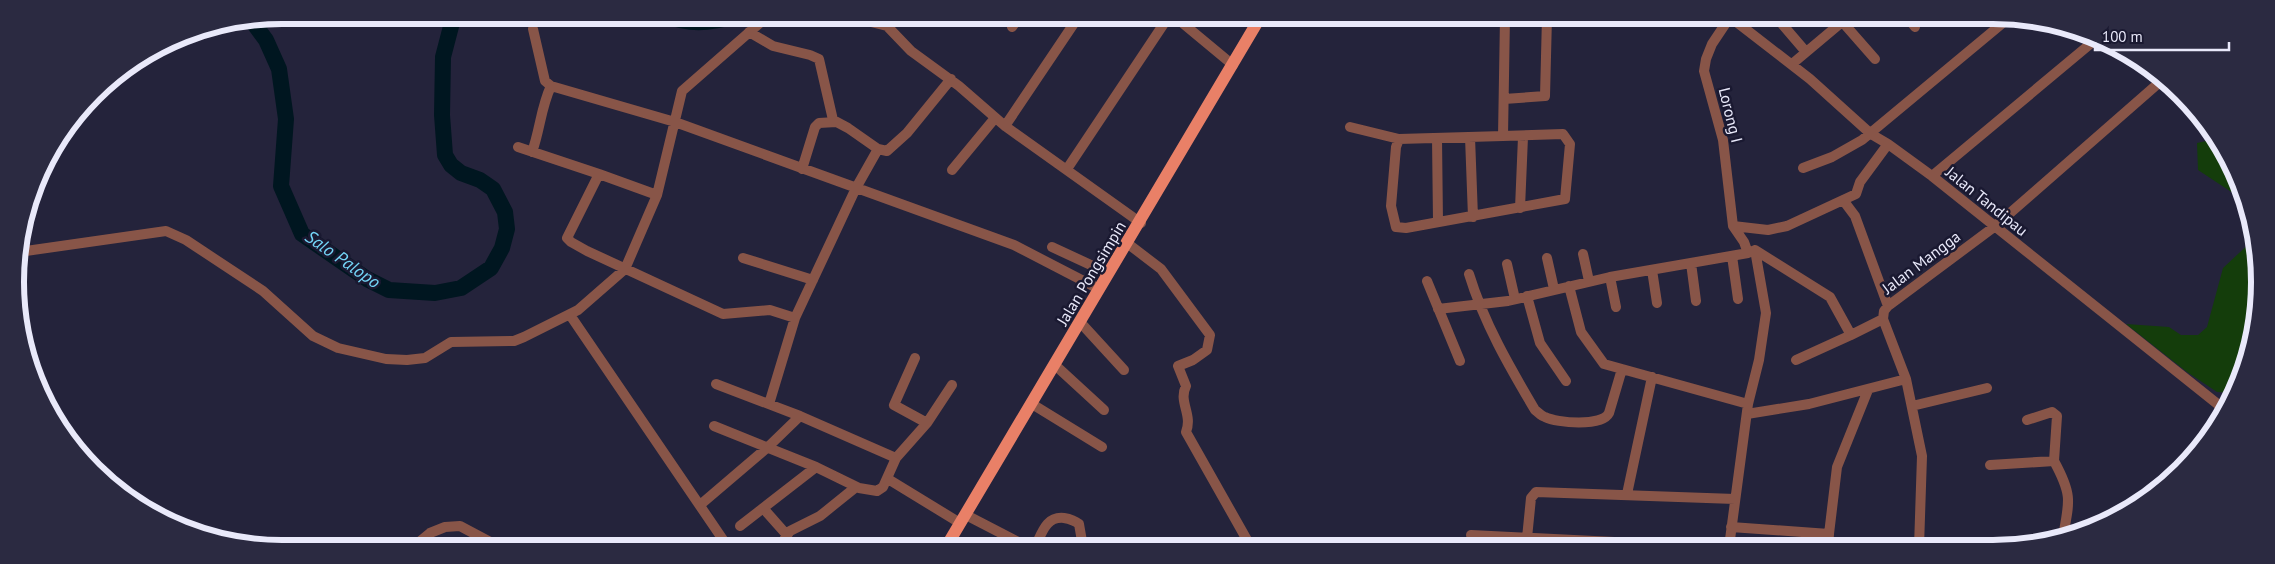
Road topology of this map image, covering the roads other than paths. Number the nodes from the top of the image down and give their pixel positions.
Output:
1 (758, 24) edge
2 (878, 24) edge
3 (1015, 24) edge
4 (1074, 24) edge
5 (1164, 24) edge
6 (1184, 24) edge
7 (1256, 24) edge
8 (1505, 24) edge
9 (1547, 24) edge
10 (1725, 24) edge
11 (1739, 24) edge
12 (1782, 24) edge
13 (1837, 24) edge
14 (1846, 24) edge
15 (1912, 24) edge
16 (2002, 24) edge
17 (1012, 28) dead end
18 (1915, 28) dead end
19 (533, 29) dead end
20 (749, 32) junction
21 (2091, 43) edge
22 (1806, 52) junction
23 (1875, 58) dead end
24 (1792, 64) junction
25 (1233, 65) junction
26 (951, 79) junction
27 (2158, 84) edge
28 (551, 86) junction
29 (1504, 99) junction
30 (994, 118) junction
31 (675, 122) junction
32 (836, 122) junction
33 (1005, 126) junction
34 (1350, 126) dead end
35 (1871, 134) junction
36 (1503, 136) junction
37 (1470, 137) junction
38 (1523, 137) junction
39 (1437, 138) junction
40 (1399, 139) junction
41 (1888, 144) junction
42 (518, 147) dead end
43 (878, 149) junction
44 (532, 152) junction
45 (802, 168) junction
46 (1803, 168) dead end
47 (1067, 169) junction
48 (952, 170) dead end
49 (599, 174) junction
50 (1932, 176) junction
51 (856, 188) junction
52 (657, 195) junction
53 (1843, 200) junction
54 (1520, 208) junction
55 (1474, 217) junction
56 (1141, 222) junction
57 (1438, 222) junction
58 (1733, 226) junction
59 (1994, 226) junction
60 (1128, 243) junction
61 (1052, 247) dead end
62 (26, 251) edge
63 (1752, 251) junction
64 (1584, 254) dead end
65 (1732, 256) junction
66 (743, 258) dead end
67 (1547, 258) dead end
68 (1691, 263) junction
69 (1507, 264) dead end
70 (625, 269) junction
71 (1652, 270) junction
72 (1108, 273) junction
73 (1469, 274) dead end
74 (1610, 277) junction
75 (813, 280) junction
76 (1426, 281) dead end
77 (1589, 282) junction
78 (1569, 286) junction
79 (1099, 289) junction
80 (1554, 289) junction
81 (1527, 296) junction
82 (1515, 299) junction
83 (1738, 299) dead end
84 (1696, 301) dead end
85 (1658, 302) dead end
86 (1478, 304) junction
87 (1888, 306) junction
88 (1616, 307) dead end
89 (1438, 309) junction
90 (570, 315) junction
91 (796, 318) junction
92 (1883, 319) junction
93 (1080, 322) junction
94 (1851, 335) junction
95 (915, 358) dead end
96 (1796, 360) dead end
97 (1460, 361) dead end
98 (1055, 365) junction
99 (1622, 369) junction
100 (1124, 370) dead end
101 (1652, 377) junction
102 (1906, 379) junction
103 (1566, 381) dead end
104 (716, 384) dead end
105 (952, 385) dead end
106 (1987, 388) dead end
107 (1868, 390) junction
108 (769, 404) junction
109 (1032, 404) junction
110 (1912, 406) junction
111 (2220, 406) edge
112 (1747, 409) junction
113 (1104, 410) dead end
114 (800, 416) junction
115 (2027, 420) dead end
116 (927, 423) junction
117 (714, 426) dead end
118 (768, 447) junction
119 (1102, 447) dead end
120 (896, 458) junction
121 (2054, 461) junction
122 (1990, 465) dead end
123 (816, 468) junction
124 (888, 479) junction
125 (856, 487) junction
126 (1627, 494) junction
127 (1735, 499) junction
128 (700, 505) junction
129 (763, 508) junction
130 (963, 519) junction
131 (740, 526) dead end
132 (1731, 527) junction
133 (2064, 530) edge
134 (786, 534) junction
135 (1471, 535) dead end
136 (1527, 538) junction
137 (421, 540) edge
138 (486, 540) edge
139 (723, 540) edge
140 (783, 540) edge
141 (950, 540) edge
142 (1012, 540) edge
143 (1039, 540) edge
144 (1082, 540) edge
145 (1247, 540) edge
146 (1569, 540) edge
147 (1730, 540) edge
148 (1822, 540) edge
149 (1829, 540) edge
150 (1919, 540) edge

1 - 20 street
2 - 26 street
3 - 17 street
4 - 33 street
5 - 47 street
6 - 25 street
7 - 25 main road, Jalan Pongsimpin
8 - 29 street
9 - 29 street
10 - 58 street, Lorong I
11 - 24 street, Jalan Tandipau
12 - 22 street
13 - 22 street
14 - 23 street
15 - 18 street
16 - 35 street
19 - 28 street
20 - 31 street
20 - 32 street
21 - 50 street
22 - 24 street
24 - 35 street, Jalan Tandipau
25 - 56 main road, Jalan Pongsimpin
26 - 30 street
26 - 43 street
27 - 59 street, Jalan Mangga
28 - 31 street
28 - 44 street
29 - 36 street
30 - 33 street
30 - 48 street
31 - 45 street
31 - 52 street
32 - 43 street
32 - 45 street
33 - 47 street
34 - 40 street
35 - 41 street, Jalan Tandipau
35 - 46 street
36 - 37 street
36 - 38 street
37 - 39 street
37 - 55 street
38 - 54 street
38 - 54 street
39 - 40 street
39 - 57 street
40 - 57 street
41 - 50 street, Jalan Tandipau
41 - 53 street
42 - 44 street
43 - 51 street
44 - 49 street
45 - 51 street
47 - 56 street
49 - 52 street
49 - 70 street
50 - 59 street, Jalan Tandipau
51 - 75 street
51 - 79 street
52 - 70 street
53 - 58 street
53 - 87 street
54 - 55 street
55 - 57 street
56 - 60 main road, Jalan Pongsimpin
58 - 63 street
59 - 87 street, Jalan Mangga
59 - 111 street, Jalan Tandipau
60 - 72 main road, Jalan Pongsimpin
60 - 145 street
61 - 72 street
62 - 90 street
63 - 65 street
63 - 94 street
63 - 112 street
64 - 77 street
65 - 68 street
65 - 83 street
66 - 75 street
67 - 80 street
68 - 71 street
68 - 84 street
69 - 82 street
70 - 90 street
70 - 91 street
71 - 74 street
71 - 85 street
72 - 79 main road, Jalan Pongsimpin
73 - 86 street
74 - 77 street
74 - 88 street
75 - 91 street
76 - 89 street
77 - 78 street
78 - 80 street
78 - 99 street
79 - 93 main road, Jalan Pongsimpin
80 - 81 street
81 - 82 street
81 - 103 street
82 - 86 street
86 - 89 street
86 - 99 street
87 - 92 street, Jalan Mangga
89 - 97 street
90 - 128 street
91 - 108 street
92 - 94 street
92 - 102 street, Jalan Mangga
93 - 98 main road, Jalan Pongsimpin
93 - 100 street
94 - 96 street
95 - 116 street
98 - 109 main road, Jalan Pongsimpin
98 - 113 street
99 - 101 street
101 - 112 street
101 - 126 street
102 - 107 street
102 - 110 street, Jalan Mangga
104 - 108 street
105 - 116 street
106 - 110 street
107 - 112 street
107 - 149 street
108 - 114 street
109 - 119 street
109 - 130 main road, Jalan Pongsimpin
110 - 150 street, Jalan Mangga
112 - 127 street
114 - 118 street
114 - 120 street
115 - 121 street
116 - 120 street
117 - 118 street
118 - 123 street
118 - 128 street
120 - 124 street
121 - 122 street
121 - 133 street
123 - 125 street
123 - 129 street
124 - 125 street
124 - 130 street
125 - 134 street
126 - 127 street
126 - 136 street
127 - 132 street
128 - 139 street
129 - 131 street
129 - 134 street
130 - 141 main road, Jalan Pongsimpin
130 - 142 street
132 - 147 street
132 - 148 street
134 - 140 street
135 - 136 street
136 - 146 street
137 - 138 street
143 - 144 street

